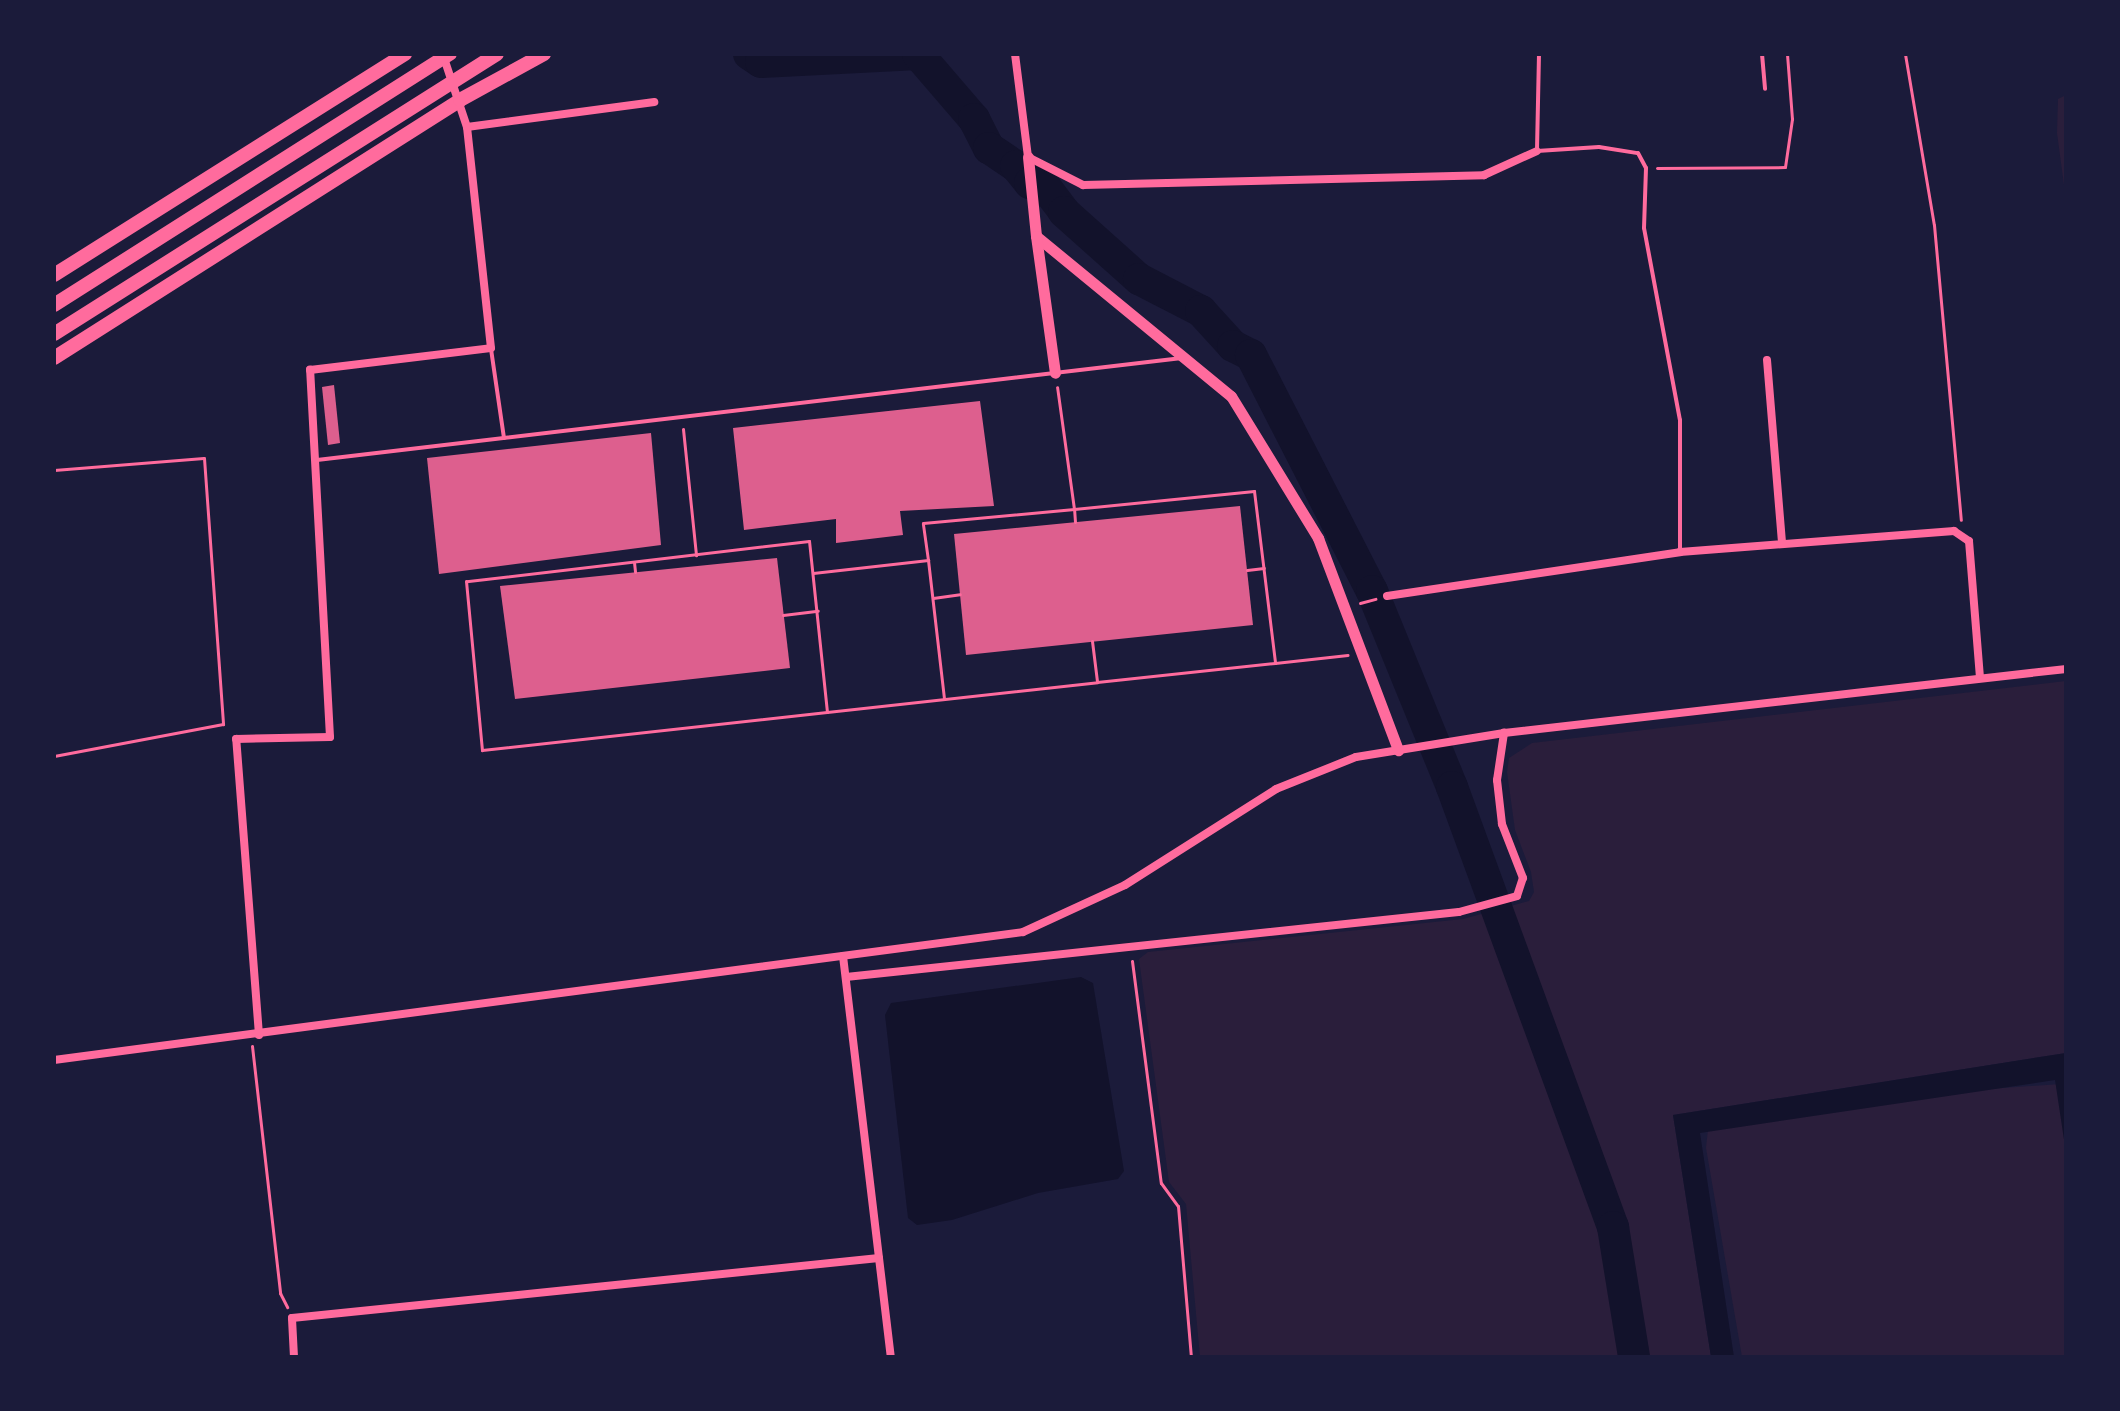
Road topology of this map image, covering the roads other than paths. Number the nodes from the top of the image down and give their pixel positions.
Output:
1 (405, 54) edge
2 (442, 54) edge
3 (450, 54) edge
4 (497, 54) edge
5 (544, 54) edge
6 (1015, 54) edge
7 (1539, 54) edge
8 (1762, 54) edge
9 (1765, 89) dead end
10 (460, 100) junction
11 (654, 102) dead end
12 (467, 127) junction
13 (1537, 151) junction
14 (1028, 157) junction
15 (1036, 236) junction
16 (54, 275) edge
17 (54, 305) edge
18 (54, 334) edge
19 (491, 348) junction
20 (1188, 357) junction
21 (54, 358) edge
22 (1767, 360) dead end
23 (1055, 373) junction
24 (504, 438) junction
25 (315, 460) junction
26 (1782, 541) junction
27 (1680, 552) junction
28 (1387, 596) road end
29 (2066, 669) edge
30 (1980, 678) junction
31 (1504, 733) junction
32 (1398, 750) junction
33 (843, 956) junction
34 (846, 977) junction
35 (255, 1035) junction
36 (54, 1060) edge
37 (879, 1258) junction
38 (294, 1357) edge
39 (891, 1357) edge

1 - 16 highway
2 - 10 street
3 - 17 highway
4 - 18 highway
5 - 10 highway
6 - 14 street
7 - 13 lane
8 - 9 lane
10 - 12 street
10 - 21 highway
11 - 12 street
12 - 19 street
13 - 14 street
13 - 27 lane
14 - 15 street
15 - 20 street
15 - 23 street
19 - 24 lane
19 - 25 street
20 - 23 lane
20 - 32 street
22 - 26 street
23 - 24 lane
24 - 25 lane
25 - 35 street
26 - 27 street
26 - 30 street
27 - 28 street
29 - 30 street
30 - 31 street
31 - 32 street
31 - 34 street
32 - 33 street
33 - 34 street
33 - 35 street
34 - 37 street
35 - 36 street
37 - 38 street
37 - 39 street

